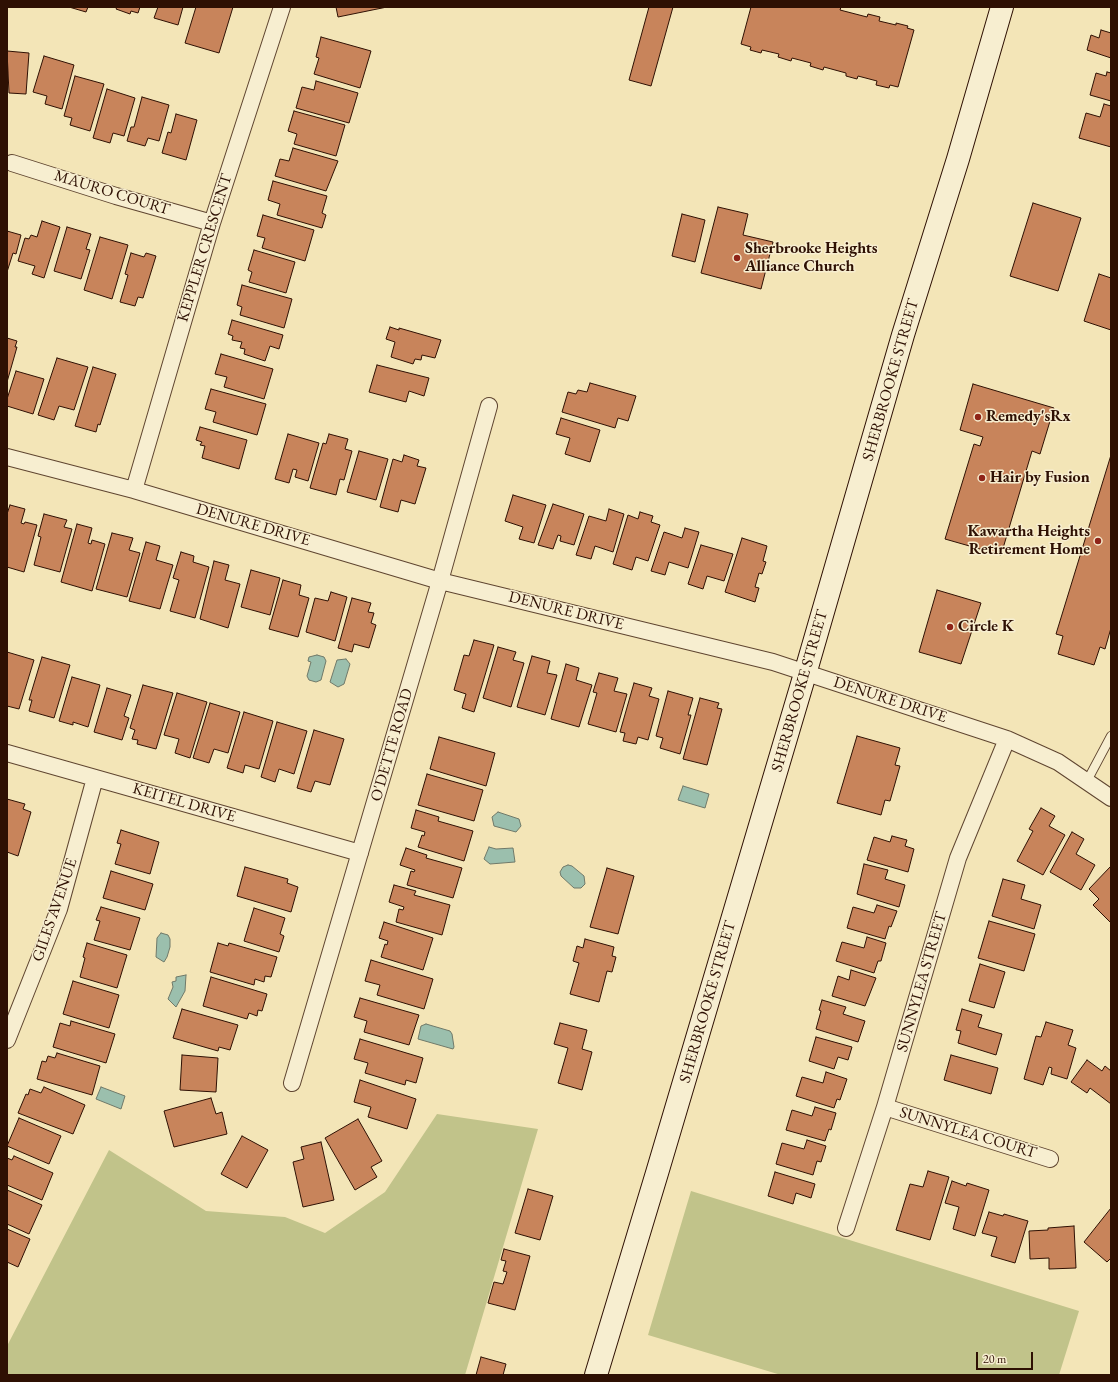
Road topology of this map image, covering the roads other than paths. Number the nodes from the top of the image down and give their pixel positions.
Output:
1 (282, 7) edge
2 (1002, 7) edge
3 (12, 163) dead end
4 (212, 223) junction
5 (489, 406) dead end
6 (7, 457) edge
7 (134, 490) junction
8 (440, 581) junction
9 (806, 674) junction
10 (1111, 736) edge
11 (1007, 740) junction
12 (7, 753) edge
13 (95, 778) junction
14 (1087, 781) junction
15 (1111, 798) edge
16 (360, 853) junction
17 (8, 1034) edge
18 (292, 1083) dead end
19 (885, 1107) junction
20 (1050, 1158) dead end
21 (846, 1228) dead end
22 (596, 1375) edge

1 - 4 street, KEPPLER CRESCENT
2 - 9 main road, SHERBROOKE STREET
3 - 4 street, MAURO COURT
4 - 7 street, KEPPLER CRESCENT
5 - 8 street, O'DETTE ROAD
6 - 7 street, DENURE DRIVE
7 - 8 street, DENURE DRIVE
8 - 9 street, DENURE DRIVE
8 - 16 street, O'DETTE ROAD
9 - 11 street, DENURE DRIVE
9 - 22 main road, SHERBROOKE STREET
10 - 14 lane
11 - 14 street, DENURE DRIVE
11 - 19 street, SUNNYLEA STREET
12 - 13 street, KEITEL DRIVE
13 - 16 street, KEITEL DRIVE
13 - 17 street, GILES AVENUE
14 - 15 street, DENURE DRIVE
16 - 18 street, O'DETTE ROAD
19 - 20 street, SUNNYLEA COURT
19 - 21 street, SUNNYLEA STREET

